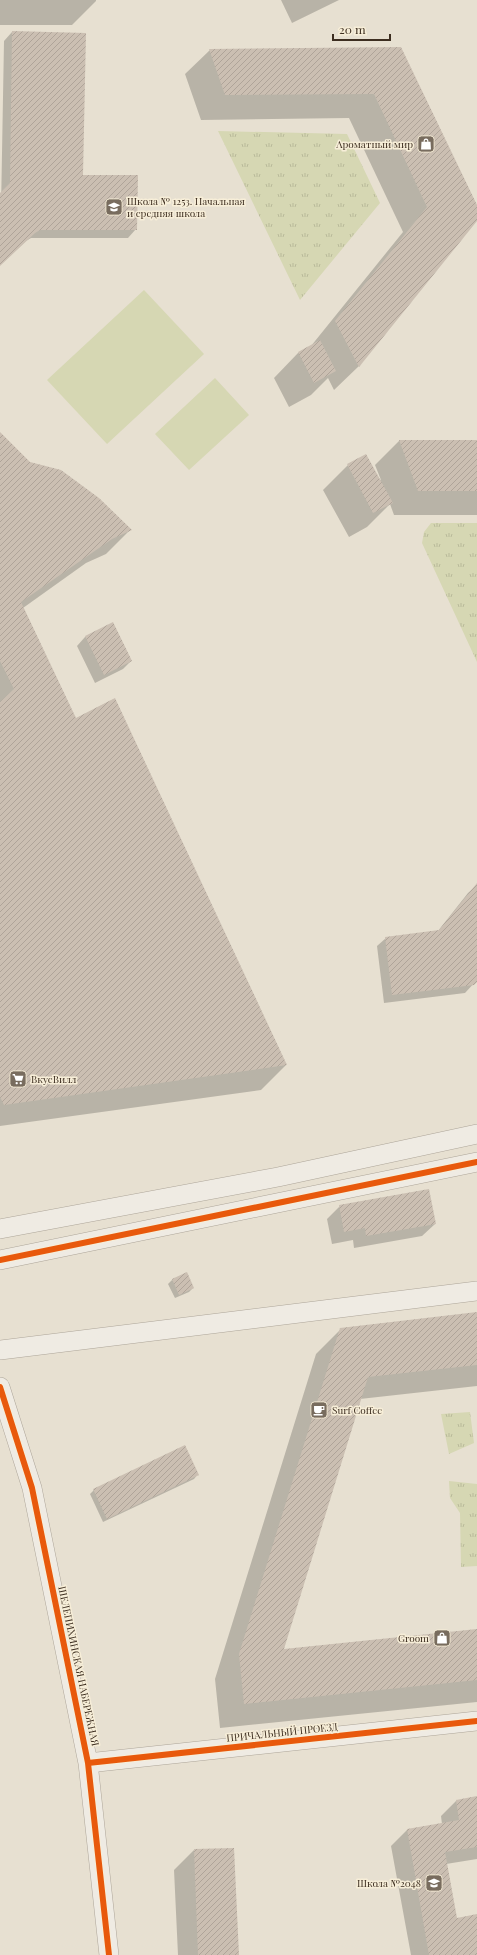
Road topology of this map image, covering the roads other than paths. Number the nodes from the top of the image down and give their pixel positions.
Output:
1 (477, 1134) edge
2 (476, 1162) edge
3 (0, 1229) edge
4 (0, 1260) edge
5 (477, 1291) edge
6 (0, 1350) edge
7 (0, 1387) edge
8 (477, 1721) edge
9 (88, 1763) junction
10 (109, 1955) edge

1 - 3 street
2 - 4 street
5 - 6 street
7 - 9 street, ШЕЛЕПИХИНСКАЯ НАБЕРЕЖНАЯ
8 - 9 street, ПРИЧАЛЬНЫЙ ПРОЕЗД
9 - 10 street, ШЕЛЕПИХИНСКАЯ НАБЕРЕЖНАЯ

